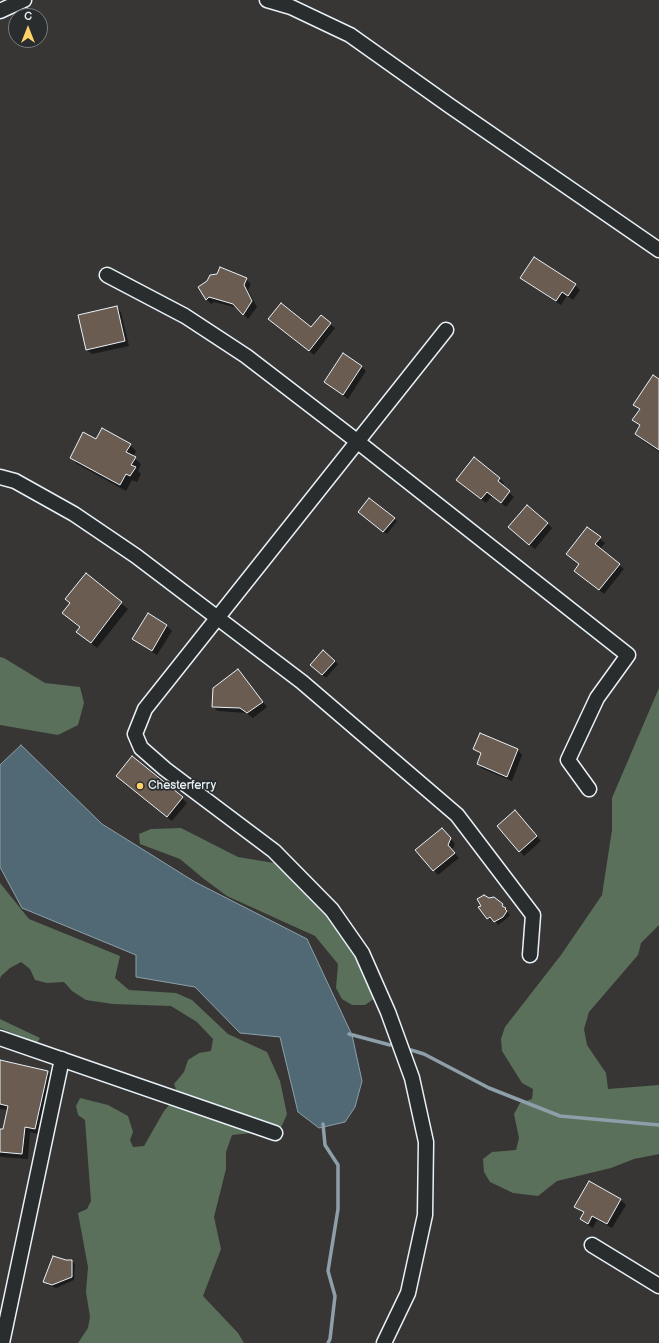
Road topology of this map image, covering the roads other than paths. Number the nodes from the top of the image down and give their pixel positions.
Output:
1 (24, 0) edge
2 (267, 0) edge
3 (0, 11) edge
4 (659, 250) edge
5 (107, 275) dead end
6 (446, 330) dead end
7 (358, 442) junction
8 (0, 477) edge
9 (218, 618) junction
10 (589, 789) dead end
11 (530, 955) dead end
12 (0, 1038) edge
13 (62, 1059) junction
14 (274, 1133) dead end
15 (592, 1245) dead end
16 (659, 1286) edge
17 (3, 1329) edge
18 (2, 1343) edge
19 (384, 1343) edge

1 - 3 street
2 - 4 street
5 - 7 street
6 - 7 street
7 - 9 street
7 - 10 street
8 - 9 street
9 - 11 street
9 - 19 street
12 - 13 street
13 - 14 street
13 - 17 street
15 - 16 street
17 - 18 street

